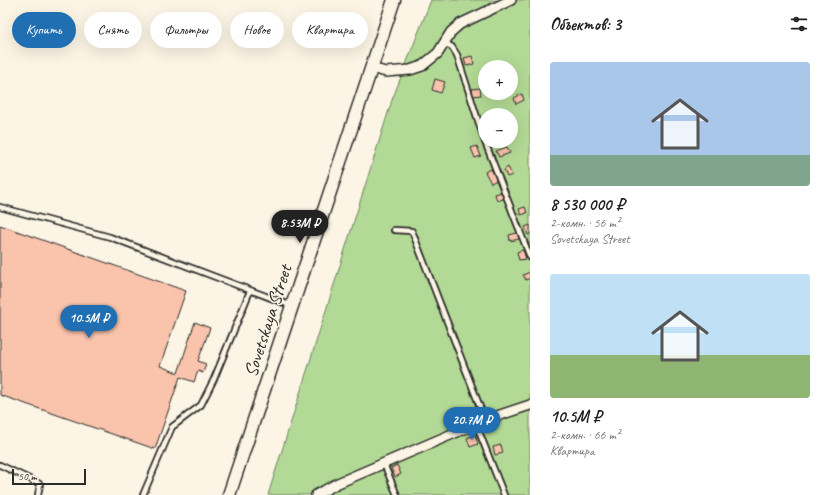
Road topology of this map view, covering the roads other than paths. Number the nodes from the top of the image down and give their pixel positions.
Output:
1 (394, 0) edge
2 (511, 0) edge
3 (445, 42) junction
4 (371, 68) junction
5 (0, 207) edge
6 (394, 230) dead end
7 (530, 257) edge
8 (250, 290) junction
9 (292, 306) junction
10 (530, 405) edge
11 (485, 420) junction
12 (476, 424) junction
13 (0, 464) edge
14 (384, 464) junction
15 (38, 495) edge
16 (143, 495) edge
17 (229, 495) edge
18 (316, 495) edge
19 (396, 495) edge
20 (504, 495) edge

1 - 4 main road, Sovetskaya Street
2 - 3 street
3 - 4 street
3 - 7 lane
4 - 9 main road, Sovetskaya Street
5 - 8 lane
6 - 11 lane
8 - 9 lane
8 - 16 lane
9 - 17 main road, Sovetskaya Street
10 - 11 street
11 - 12 street
12 - 14 street
12 - 20 lane
13 - 15 lane
14 - 18 street
14 - 19 lane

